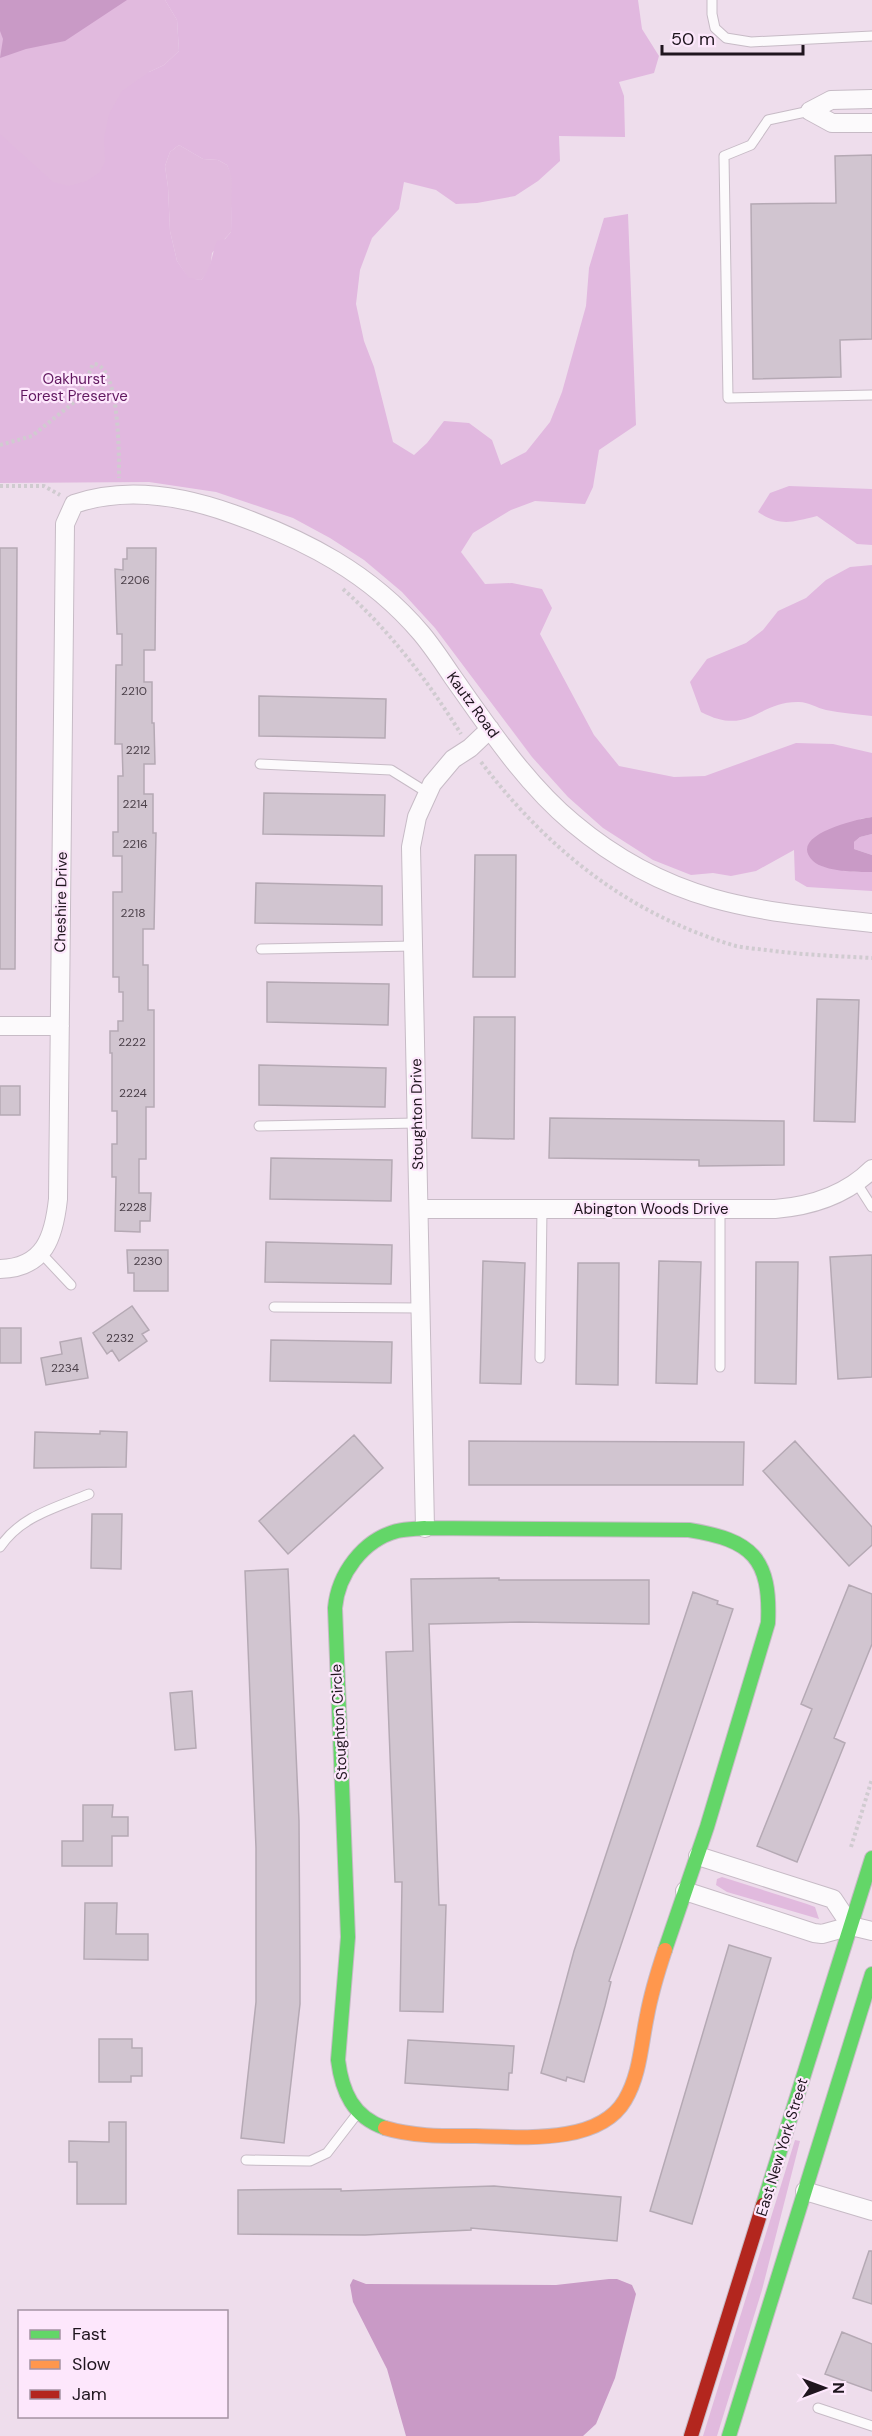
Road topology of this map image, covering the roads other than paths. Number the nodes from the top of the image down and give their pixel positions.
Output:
1 (712, 0) edge
2 (872, 36) edge
3 (872, 99) edge
4 (810, 111) junction
5 (872, 123) edge
6 (872, 395) edge
7 (74, 504) joint
8 (490, 729) junction
9 (260, 764) dead end
10 (428, 793) junction
11 (872, 922) edge
12 (413, 946) junction
13 (261, 949) dead end
14 (0, 1026) edge
15 (60, 1026) junction
16 (417, 1123) junction
17 (259, 1126) dead end
18 (872, 1169) edge
19 (856, 1182) junction
20 (872, 1207) edge
21 (420, 1209) junction
22 (542, 1209) junction
23 (720, 1209) junction
24 (41, 1253) junction
25 (0, 1269) edge
26 (71, 1285) dead end
27 (274, 1307) dead end
28 (421, 1308) junction
29 (540, 1358) dead end
30 (720, 1367) dead end
31 (89, 1494) dead end
32 (425, 1528) junction
33 (0, 1547) edge
34 (698, 1856) junction
35 (872, 1858) edge
36 (685, 1891) junction
37 (851, 1926) junction
38 (872, 1931) edge
39 (872, 1974) edge
40 (358, 2112) junction
41 (246, 2160) dead end
42 (805, 2191) junction
43 (872, 2211) edge
44 (818, 2408) dead end
45 (872, 2426) edge
46 (691, 2436) edge
47 (729, 2436) edge

1 - 2 lane
3 - 4 street
4 - 5 street
4 - 6 lane
7 - 8 street, Kautz Road
7 - 15 street, Cheshire Drive
8 - 10 street, Stoughton Drive
8 - 11 street, Kautz Road
9 - 10 lane
10 - 12 street, Stoughton Drive
12 - 13 lane
12 - 16 street, Stoughton Drive
14 - 15 street
15 - 24 street, Cheshire Drive
16 - 17 lane
16 - 21 street, Stoughton Drive
18 - 19 street, Abington Woods Drive
19 - 20 lane
19 - 23 street, Abington Woods Drive
21 - 22 street, Abington Woods Drive
21 - 28 street, Stoughton Drive
22 - 23 street, Abington Woods Drive
22 - 29 lane
23 - 30 lane
24 - 25 street
24 - 26 lane
27 - 28 lane
28 - 32 street, Stoughton Drive
31 - 33 lane
32 - 34 street, Stoughton Circle
32 - 40 street, Stoughton Circle
34 - 36 street, Stoughton Circle
34 - 37 street
35 - 37 street, East New York Street
36 - 37 street
36 - 40 street, Stoughton Circle
37 - 38 street
37 - 46 street, East New York Street
39 - 42 street
40 - 41 lane
42 - 43 street
42 - 47 street
44 - 45 lane

